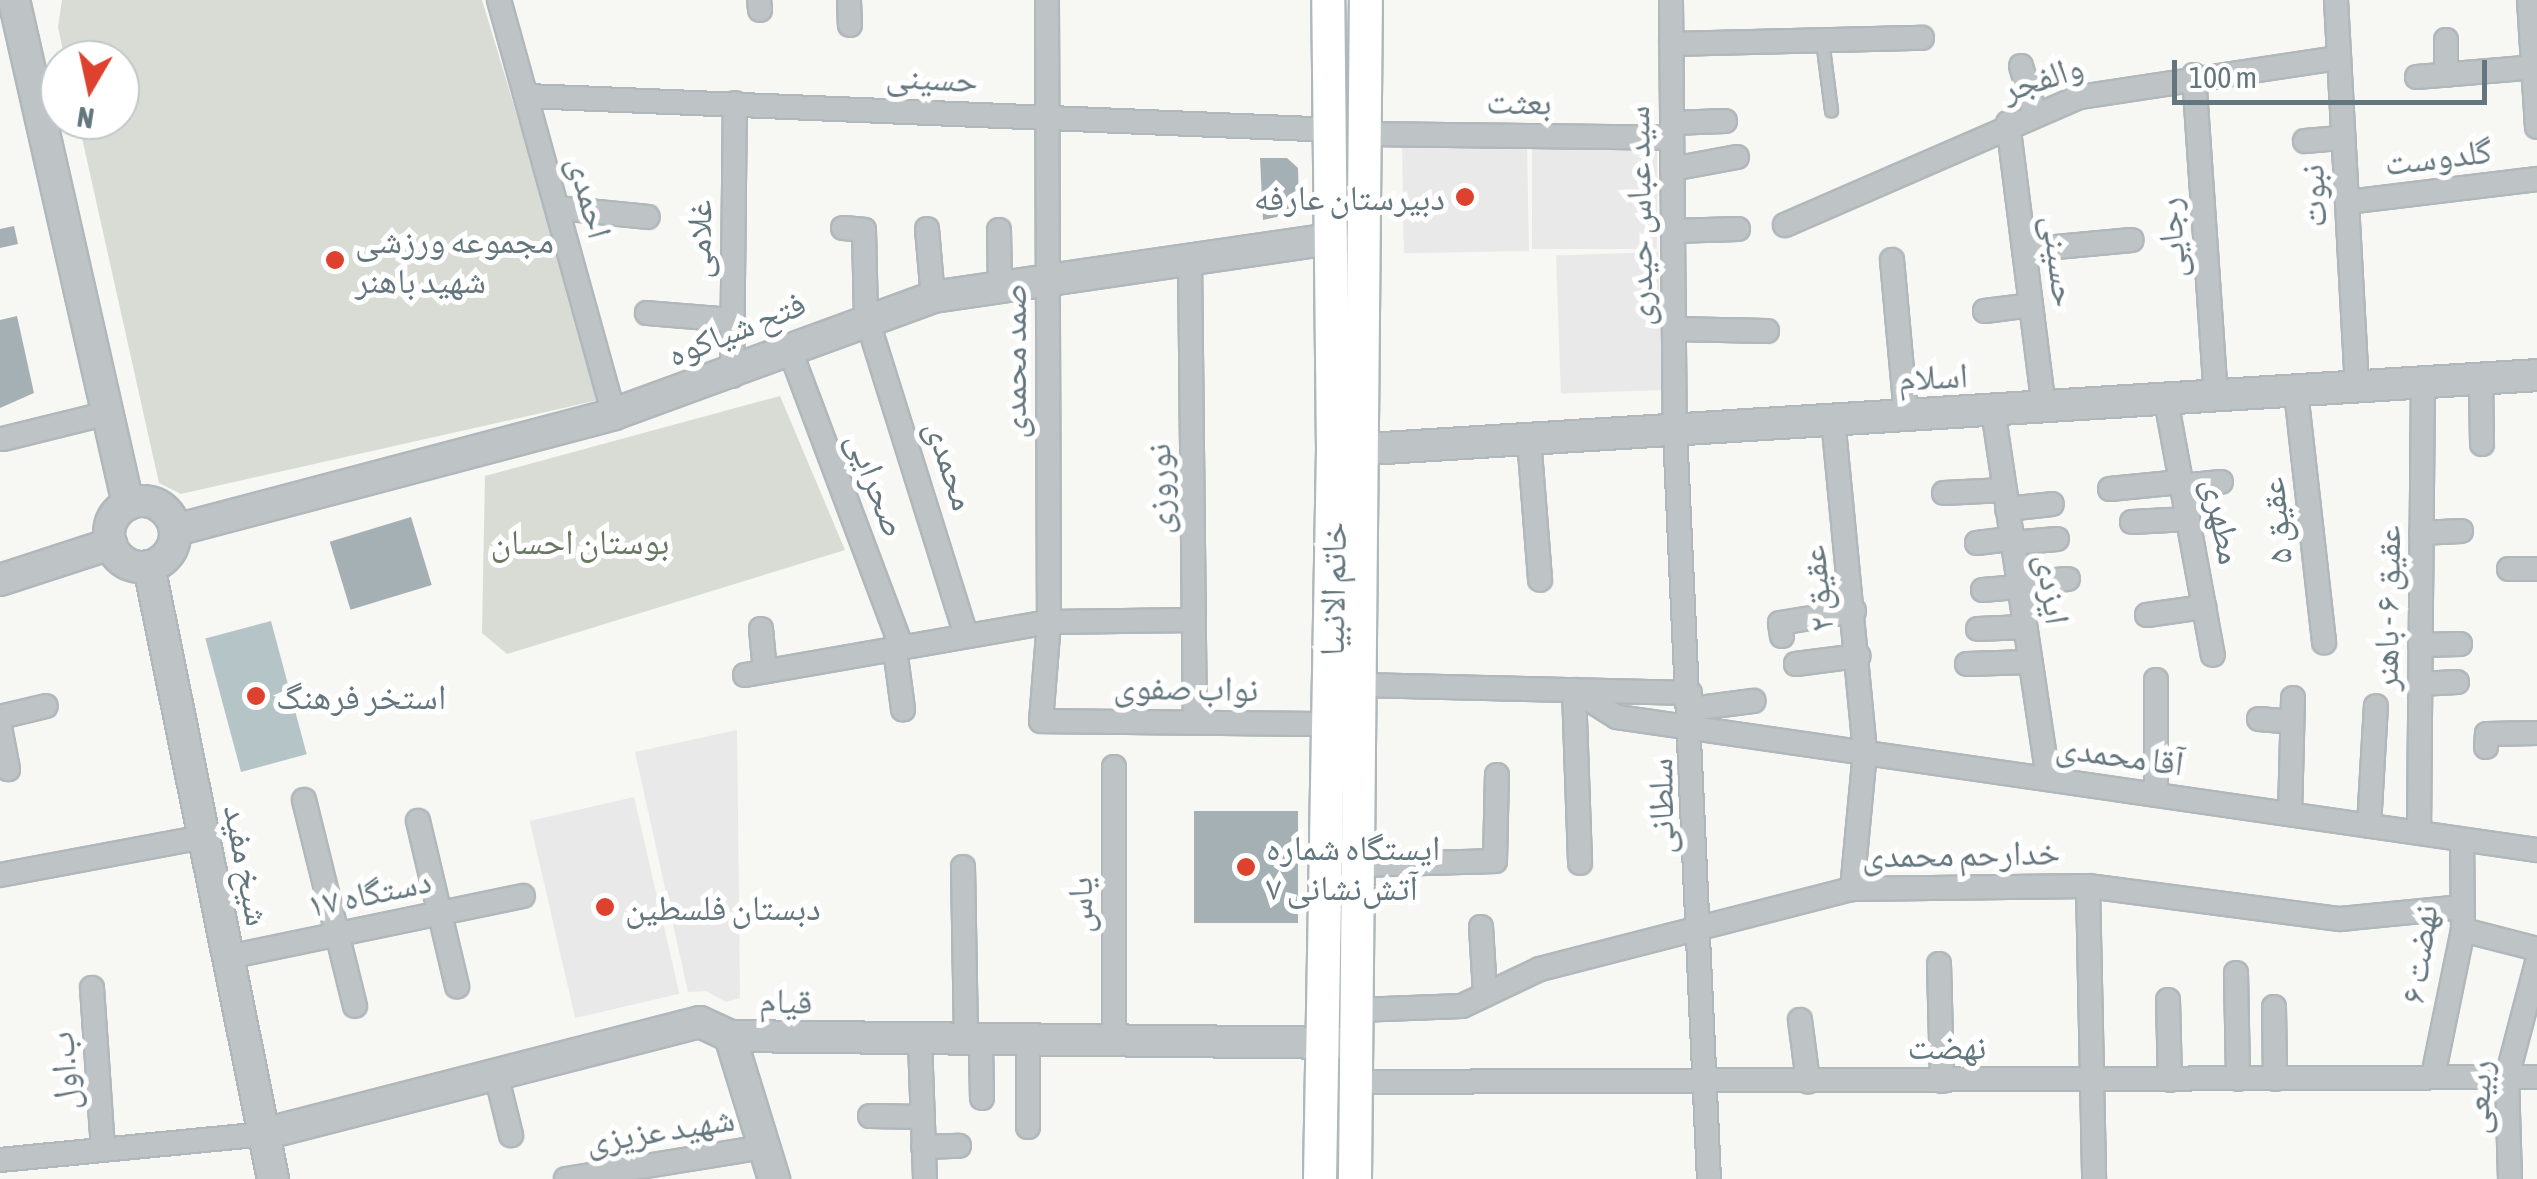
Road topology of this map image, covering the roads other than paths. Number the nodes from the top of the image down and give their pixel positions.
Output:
1 (498, 0) edge
2 (849, 0) edge
3 (1047, 0) edge
4 (1328, 0) edge
5 (1366, 0) edge
6 (1671, 0) edge
7 (2336, 0) edge
8 (14, 1) edge
9 (2532, 15) edge
10 (850, 24) dead end
11 (1922, 38) dead end
12 (1822, 40) junction
13 (2446, 40) dead end
14 (1671, 44) junction
15 (2339, 58) junction
16 (2021, 66) dead end
17 (2535, 67) edge
18 (2446, 74) junction
19 (2194, 75) junction
20 (2417, 76) dead end
21 (526, 96) junction
22 (735, 103) junction
23 (1831, 110) dead end
24 (2035, 113) junction
25 (1046, 117) junction
26 (1725, 121) dead end
27 (2008, 123) junction
28 (2537, 128) edge
29 (1672, 130) junction
30 (1350, 132) junction
31 (2344, 138) junction
32 (2305, 142) dead end
33 (1737, 156) dead end
34 (1672, 169) junction
35 (2537, 179) edge
36 (2347, 202) junction
37 (558, 208) junction
38 (648, 217) dead end
39 (1785, 225) dead end
40 (843, 228) dead end
41 (1738, 228) dead end
42 (927, 229) dead end
43 (999, 230) dead end
44 (1673, 231) junction
45 (1333, 239) junction
46 (2132, 240) dead end
47 (2024, 250) junction
48 (1190, 256) junction
49 (1892, 260) dead end
50 (1048, 277) junction
51 (1000, 285) junction
52 (933, 296) junction
53 (2031, 306) junction
54 (1985, 311) dead end
55 (647, 313) dead end
56 (866, 316) junction
57 (732, 320) junction
58 (1674, 329) junction
59 (1767, 331) dead end
60 (788, 345) junction
61 (2537, 375) edge
62 (732, 376) junction
63 (2481, 379) junction
64 (2423, 384) junction
65 (2357, 388) junction
66 (2296, 392) junction
67 (2216, 396) junction
68 (2166, 400) junction
69 (2044, 407) junction
70 (1993, 410) junction
71 (108, 414) junction
72 (614, 414) junction
73 (1906, 414) junction
74 (1833, 420) junction
75 (1675, 431) junction
76 (4, 439) dead end
77 (1530, 439) junction
78 (2482, 444) dead end
79 (1348, 450) junction
80 (2222, 482) dead end
81 (2181, 484) junction
82 (2110, 489) dead end
83 (1944, 493) dead end
84 (2006, 499) junction
85 (128, 504) junction
86 (2052, 504) dead end
87 (2188, 518) junction
88 (2132, 522) dead end
89 (176, 530) junction
90 (2460, 531) dead end
91 (2422, 533) junction
92 (2057, 539) dead end
93 (2012, 541) junction
94 (1976, 542) dead end
95 (111, 544) junction
96 (149, 566) junction
97 (2537, 568) edge
98 (2509, 569) dead end
99 (2068, 579) dead end
100 (0, 580) edge
101 (1540, 580) dead end
102 (2018, 585) junction
103 (1983, 590) dead end
104 (2204, 606) junction
105 (1854, 612) junction
106 (2147, 615) dead end
107 (1194, 620) junction
108 (1049, 622) junction
109 (2024, 628) junction
110 (760, 629) dead end
111 (1978, 629) dead end
112 (966, 636) junction
113 (1782, 636) dead end
114 (2324, 642) dead end
115 (2460, 644) dead end
116 (2420, 645) junction
117 (899, 648) junction
118 (2213, 655) dead end
119 (1858, 656) junction
120 (2030, 662) junction
121 (1796, 664) dead end
122 (1967, 664) dead end
123 (2156, 680) dead end
124 (2457, 682) dead end
125 (2420, 684) junction
126 (1362, 685) junction
127 (1574, 690) junction
128 (2293, 698) dead end
129 (1753, 701) dead end
130 (46, 706) dead end
131 (2376, 706) dead end
132 (903, 710) dead end
133 (1692, 710) junction
134 (0, 716) edge
135 (2260, 718) dead end
136 (1042, 721) joint
137 (1195, 722) junction
138 (2292, 722) junction
139 (1330, 724) junction
140 (0, 728) edge
141 (2537, 733) edge
142 (2486, 747) dead end
143 (1865, 752) junction
144 (1114, 767) dead end
145 (8, 770) dead end
146 (1496, 775) dead end
147 (2048, 779) junction
148 (2156, 795) junction
149 (304, 800) dead end
150 (2290, 814) junction
151 (418, 821) dead end
152 (2369, 826) junction
153 (2420, 833) junction
154 (204, 838) junction
155 (2462, 840) junction
156 (2537, 850) edge
157 (1580, 862) dead end
158 (1360, 864) junction
159 (964, 868) dead end
160 (0, 874) edge
161 (2088, 886) junction
162 (1852, 889) junction
163 (524, 896) dead end
164 (440, 913) junction
165 (2462, 919) junction
166 (1481, 927) dead end
167 (1698, 932) junction
168 (337, 934) junction
169 (2537, 949) edge
170 (228, 957) junction
171 (2537, 962) edge
172 (1939, 964) dead end
173 (2236, 974) dead end
174 (457, 986) dead end
175 (92, 988) dead end
176 (1485, 992) junction
177 (2168, 1000) dead end
178 (355, 1006) dead end
179 (2274, 1007) dead end
180 (1358, 1010) junction
181 (1800, 1020) dead end
182 (730, 1036) junction
183 (920, 1042) junction
184 (974, 1042) junction
185 (1028, 1043) junction
186 (1114, 1044) junction
187 (1324, 1044) junction
188 (1357, 1044) junction
189 (496, 1074) junction
190 (2434, 1076) junction
191 (2507, 1077) junction
192 (2537, 1077) edge
193 (2238, 1079) junction
194 (2275, 1079) junction
195 (2170, 1080) junction
196 (1706, 1081) junction
197 (1808, 1081) junction
198 (1942, 1081) junction
199 (2093, 1081) junction
200 (1356, 1082) junction
201 (982, 1098) dead end
202 (870, 1116) dead end
203 (922, 1117) junction
204 (1028, 1128) dead end
205 (264, 1134) junction
206 (511, 1135) dead end
207 (959, 1146) dead end
208 (924, 1147) junction
209 (764, 1148) junction
210 (103, 1150) junction
211 (0, 1160) edge
212 (273, 1179) edge
213 (566, 1179) edge
214 (774, 1179) edge
215 (925, 1179) edge
216 (1320, 1179) edge
217 (1355, 1179) edge
218 (1709, 1179) edge
219 (2094, 1179) edge
220 (2510, 1179) edge

1 - 21 street, احمدی
2 - 10 street
3 - 25 street, صمد محمدی
4 - 30 main road, خاتم الانبیا
5 - 30 main road, خاتم الانبیا
6 - 14 street, سید عباس حیدری
7 - 15 street, نبوت
8 - 71 street
9 - 17 street
11 - 12 street
12 - 14 street
12 - 23 lane
13 - 18 street
14 - 29 street, سید عباس حیدری
15 - 19 street, والفجر
15 - 31 street, نبوت
16 - 24 street
17 - 18 street
17 - 28 street
18 - 20 street
19 - 24 street, والفجر
19 - 67 street, رجایی
21 - 22 street, حسینی
21 - 37 street, احمدی
22 - 25 street, حسینی
22 - 57 street, غلامی
24 - 27 street, والفجر
25 - 30 street, حسینی
25 - 50 street, صمد محمدی
26 - 29 street, بعثت
27 - 39 street, والفجر
27 - 47 street, حسینی
29 - 30 street, بعثت
29 - 34 street, سید عباس حیدری
30 - 45 main road, خاتم الانبیا
30 - 79 main road, خاتم الانبیا
31 - 32 street
31 - 36 street, نبوت
33 - 34 street
34 - 44 street, سید عباس حیدری
35 - 36 street, گلدوست
36 - 65 street, نبوت
37 - 38 street
37 - 72 street, احمدی
40 - 56 street, محمدی
41 - 44 street
42 - 52 street
43 - 51 street
44 - 58 street, سید عباس حیدری
45 - 48 street, فتح شیاکوه
45 - 79 main road, خاتم الانبیا
46 - 47 street
47 - 53 street, حسینی
48 - 50 street, فتح شیاکوه
48 - 107 street, نوروزی
49 - 73 street
50 - 51 street, فتح شیاکوه
50 - 108 street, صمد محمدی
51 - 52 street, فتح شیاکوه
52 - 56 street, فتح شیاکوه
53 - 54 street
53 - 69 street, حسینی
55 - 57 street
56 - 60 street, فتح شیاکوه
56 - 112 street, محمدی
57 - 62 street, غلامی
58 - 59 street
58 - 75 street, سید عباس حیدری
60 - 62 street, فتح شیاکوه
60 - 117 street, صحرایی
61 - 63 street, اسلام
62 - 72 street, فتح شیاکوه
63 - 64 street, اسلام
63 - 78 street
64 - 65 street, اسلام
64 - 91 street, عقیق ۶ - باهنر
65 - 66 street, اسلام
66 - 67 street, اسلام
66 - 114 street, عقیق ۵
67 - 68 street, اسلام
68 - 69 street, اسلام
68 - 81 street, مطهری
69 - 70 street, اسلام
70 - 73 street, اسلام
70 - 84 street, ایزدی
71 - 76 street
71 - 85 street
72 - 89 street, فتح شیاکوه
73 - 74 street, اسلام
74 - 75 street, اسلام
74 - 105 street, عقیق ۲
75 - 77 street, اسلام
75 - 133 street, سلطانی
77 - 79 street, اسلام
77 - 101 street
79 - 126 main road, خاتم الانبیا
79 - 139 main road, خاتم الانبیا
80 - 81 street
81 - 82 street
81 - 87 street, مطهری
83 - 84 street
84 - 86 street
84 - 93 street, ایزدی
85 - 89 street
85 - 95 street
87 - 88 street
87 - 104 street, مطهری
89 - 96 street
90 - 91 street
91 - 116 street, عقیق ۶ - باهنر
92 - 93 street
93 - 94 street
93 - 102 street, ایزدی
95 - 96 street
95 - 100 street
96 - 154 street, شیخ مفید
97 - 98 street
99 - 102 street
102 - 103 street
102 - 109 street, ایزدی
104 - 106 street
104 - 118 street, مطهری
105 - 113 street
105 - 119 street, عقیق ۲
107 - 108 street
107 - 137 street, نوروزی
108 - 112 street
108 - 136 street, صمد محمدی
109 - 111 street
109 - 120 street, ایزدی
110 - 117 street
112 - 117 street
115 - 116 street
116 - 125 street, عقیق ۶ - باهنر
117 - 132 street, صحرایی
119 - 121 street
119 - 143 street, عقیق ۲
120 - 122 street
120 - 147 street, ایزدی
123 - 148 street
124 - 125 street
125 - 153 street, عقیق ۶ - باهنر
126 - 127 street
126 - 158 main road, خاتم الانبیا
127 - 133 street
127 - 133 street
127 - 157 street
128 - 138 street
129 - 133 street
130 - 134 street
131 - 152 street
133 - 143 street, آقا محمدی
133 - 167 street, سلطانی
135 - 138 street
136 - 137 street, نواب صفوی
137 - 139 street, نواب صفوی
138 - 150 street
139 - 187 main road, خاتم الانبیا
140 - 145 street
141 - 142 street
143 - 147 street, آقا محمدی
143 - 162 street, عقیق ۲
144 - 186 street, یاس
146 - 158 street
147 - 148 street, آقا محمدی
148 - 150 street, آقا محمدی
149 - 168 street
150 - 152 street, آقا محمدی
151 - 164 street
152 - 153 street, آقا محمدی
153 - 155 street, آقا محمدی
154 - 160 street
154 - 170 street, شیخ مفید
155 - 156 street, آقا محمدی
155 - 165 street, نهضت ۶
158 - 180 main road, خاتم الانبیا
159 - 184 street
161 - 162 street, خدارحم محمدی
161 - 165 street, خدارحم محمدی
161 - 199 street
162 - 167 street, خدارحم محمدی
163 - 164 street, ۱۷ دستگاه
164 - 168 street, ۱۷ دستگاه
164 - 174 street
165 - 169 street
165 - 190 street, نهضت ۶
166 - 176 street
167 - 176 street, خدارحم محمدی
167 - 196 street, سلطانی
168 - 170 street, ۱۷ دستگاه
168 - 178 street
170 - 205 street, شیخ مفید
171 - 191 street, ربیعی
172 - 198 street
173 - 193 street
175 - 210 street, ب.اول
176 - 180 street, خدارحم محمدی
177 - 195 street
179 - 194 street
180 - 188 main road, خاتم الانبیا
181 - 197 street
182 - 183 street, قیام
182 - 189 street, قیام
182 - 209 street
183 - 184 street, قیام
183 - 203 street
184 - 185 street, قیام
184 - 201 street
185 - 186 street, قیام
185 - 204 street
186 - 187 street, قیام
187 - 188 street, قیام
187 - 216 main road, خاتم الانبیا
188 - 200 main road, خاتم الانبیا
189 - 205 street, قیام
189 - 206 street
190 - 191 street, نهضت
190 - 194 street, نهضت
191 - 192 street, نهضت
191 - 220 street, ربیعی
193 - 194 street, نهضت
193 - 195 street, نهضت
195 - 199 street, نهضت
196 - 197 street, نهضت
196 - 200 street, نهضت
196 - 218 street, سلطانی
197 - 198 street, نهضت
198 - 199 street, نهضت
199 - 219 street
200 - 217 main road, خاتم الانبیا
202 - 203 street
203 - 208 street
205 - 210 street
205 - 212 street, شیخ مفید
207 - 208 street
208 - 215 street
209 - 213 street, شهید عزیزی
209 - 214 street
210 - 211 street

